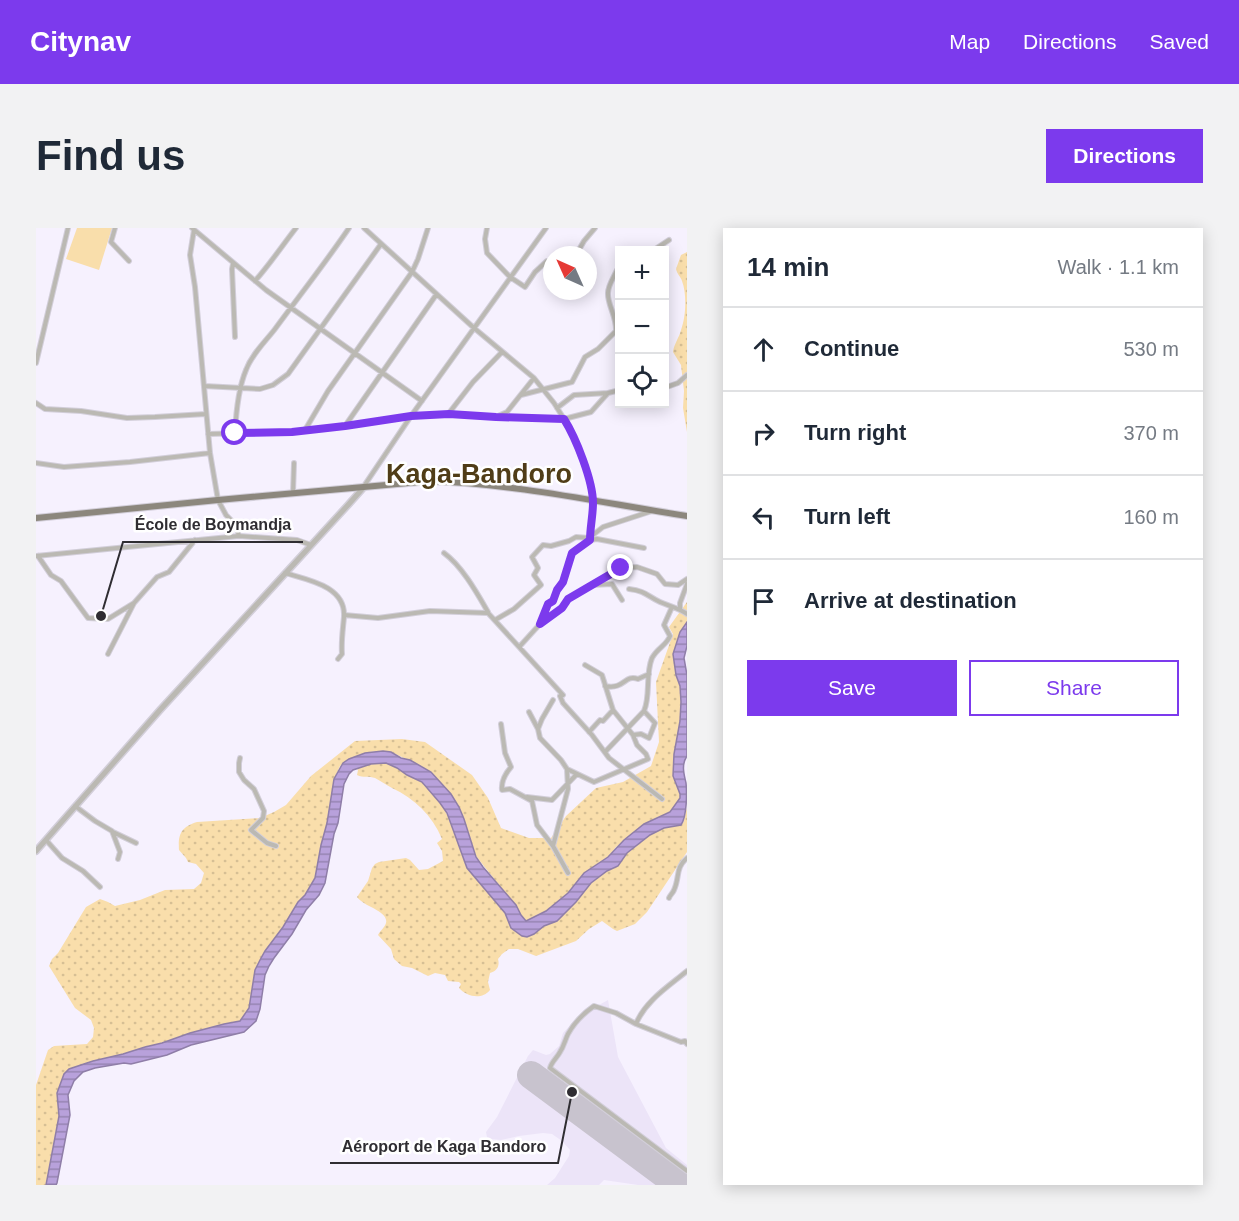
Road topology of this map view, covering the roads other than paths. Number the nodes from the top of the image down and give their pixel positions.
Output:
1 (68, 228) edge
2 (115, 228) edge
3 (296, 228) edge
4 (349, 228) edge
5 (364, 228) edge
6 (428, 228) edge
7 (487, 228) edge
8 (546, 228) edge
9 (595, 228) edge
10 (193, 229) edge
11 (669, 240) dead end
12 (381, 244) junction
13 (581, 246) edge
14 (660, 246) edge
15 (129, 261) dead end
16 (233, 264) junction
17 (543, 265) edge
18 (412, 272) junction
19 (615, 274) edge
20 (510, 277) junction
21 (255, 281) junction
22 (436, 294) junction
23 (290, 308) junction
24 (320, 328) junction
25 (474, 328) junction
26 (235, 337) dead end
27 (502, 352) junction
28 (354, 353) junction
29 (36, 363) edge
30 (382, 373) junction
31 (687, 375) edge
32 (534, 378) junction
33 (204, 386) junction
34 (669, 386) edge
35 (241, 388) junction
36 (542, 388) junction
37 (615, 391) edge
38 (608, 393) junction
39 (520, 396) junction
40 (422, 401) junction
41 (36, 403) edge
42 (557, 408) junction
43 (206, 414) junction
44 (449, 414) junction
45 (411, 416) junction
46 (496, 417) junction
47 (564, 419) junction
48 (345, 426) junction
49 (306, 430) junction
50 (235, 433) junction
51 (208, 434) junction
52 (210, 453) junction
53 (36, 463) edge
54 (294, 464) dead end
55 (364, 487) junction
56 (292, 493) junction
57 (218, 500) junction
58 (594, 500) junction
59 (652, 511) junction
60 (687, 516) edge
61 (36, 518) edge
62 (238, 536) junction
63 (589, 539) junction
64 (196, 540) junction
65 (311, 545) junction
66 (644, 548) dead end
67 (444, 553) dead end
68 (37, 556) edge
69 (285, 573) junction
70 (687, 579) edge
71 (687, 584) edge
72 (592, 585) junction
73 (629, 589) dead end
74 (622, 600) dead end
75 (134, 603) junction
76 (672, 607) junction
77 (680, 609) junction
78 (488, 613) junction
79 (687, 614) edge
80 (344, 615) junction
81 (495, 620) junction
82 (540, 624) junction
83 (520, 646) junction
84 (108, 654) dead end
85 (338, 659) dead end
86 (585, 665) dead end
87 (650, 674) junction
88 (604, 686) junction
89 (553, 700) dead end
90 (613, 710) junction
91 (644, 711) junction
92 (529, 712) dead end
93 (501, 724) dead end
94 (627, 728) junction
95 (538, 729) junction
96 (589, 732) junction
97 (633, 735) junction
98 (605, 752) junction
99 (240, 758) dead end
100 (567, 769) junction
101 (625, 770) junction
102 (577, 774) junction
103 (567, 784) junction
104 (523, 796) junction
105 (662, 799) dead end
106 (75, 806) junction
107 (112, 831) junction
108 (46, 840) junction
109 (136, 843) dead end
110 (276, 846) dead end
111 (553, 846) junction
112 (36, 851) edge
113 (687, 858) edge
114 (118, 859) dead end
115 (568, 873) dead end
116 (100, 887) dead end
117 (669, 898) dead end
118 (687, 971) edge
119 (636, 1024) junction
120 (687, 1044) edge
121 (687, 1172) edge

1 - 29 street
2 - 15 street
3 - 21 street
4 - 23 street
5 - 12 street
6 - 18 street
7 - 20 street
8 - 20 street
9 - 13 street
10 - 16 street
10 - 33 street
11 - 14 street
12 - 18 street
12 - 24 street
16 - 21 street
16 - 26 street
17 - 20 street
18 - 22 street
18 - 28 street
19 - 36 street
20 - 25 street
21 - 23 street
22 - 25 street
22 - 30 street
23 - 24 street
23 - 35 street
24 - 28 street
24 - 35 street
25 - 27 street
25 - 40 street
27 - 32 street
27 - 44 street
28 - 30 street
28 - 49 street
30 - 40 street
30 - 48 street
31 - 34 street
32 - 36 street
32 - 39 street
33 - 35 street
33 - 43 street
35 - 50 street
36 - 39 street
36 - 42 street
37 - 38 street
38 - 42 street
38 - 47 street
39 - 46 street
40 - 45 street
41 - 43 street
42 - 47 street
43 - 51 street
44 - 45 street
44 - 46 street
45 - 48 street
45 - 55 street
46 - 47 street
47 - 58 street
48 - 49 street
49 - 50 street
50 - 51 street
51 - 52 street
52 - 53 street
52 - 57 street
54 - 56 street
55 - 56 main road
55 - 58 main road
55 - 65 street
56 - 57 main road
57 - 61 main road
57 - 62 street
58 - 59 main road
58 - 63 street
59 - 60 main road
59 - 63 street
62 - 64 street
62 - 65 street
63 - 66 street
63 - 81 street
63 - 82 street
64 - 68 street
64 - 75 street
65 - 69 street
67 - 78 street
68 - 75 street
69 - 80 street
69 - 106 street
70 - 72 street
71 - 77 street
72 - 74 street
72 - 82 street
73 - 76 street
75 - 84 street
76 - 77 street
76 - 87 street
77 - 79 street
78 - 80 street
78 - 81 street
80 - 85 street
81 - 83 street
82 - 83 street
83 - 96 street
86 - 88 street
87 - 88 street
87 - 91 street
88 - 90 street
89 - 95 street
90 - 94 street
90 - 96 street
91 - 94 street
91 - 97 street
92 - 95 street
93 - 104 street
94 - 97 street
94 - 98 street
95 - 100 street
96 - 98 street
97 - 101 street
98 - 101 street
99 - 110 street
100 - 102 street
100 - 103 street
101 - 102 street
101 - 105 street
102 - 103 street
103 - 104 street
103 - 111 street
104 - 111 street
106 - 107 street
106 - 108 street
107 - 109 street
107 - 114 street
108 - 112 street
108 - 116 street
111 - 115 street
113 - 117 street
118 - 119 street
119 - 120 street
119 - 121 street

